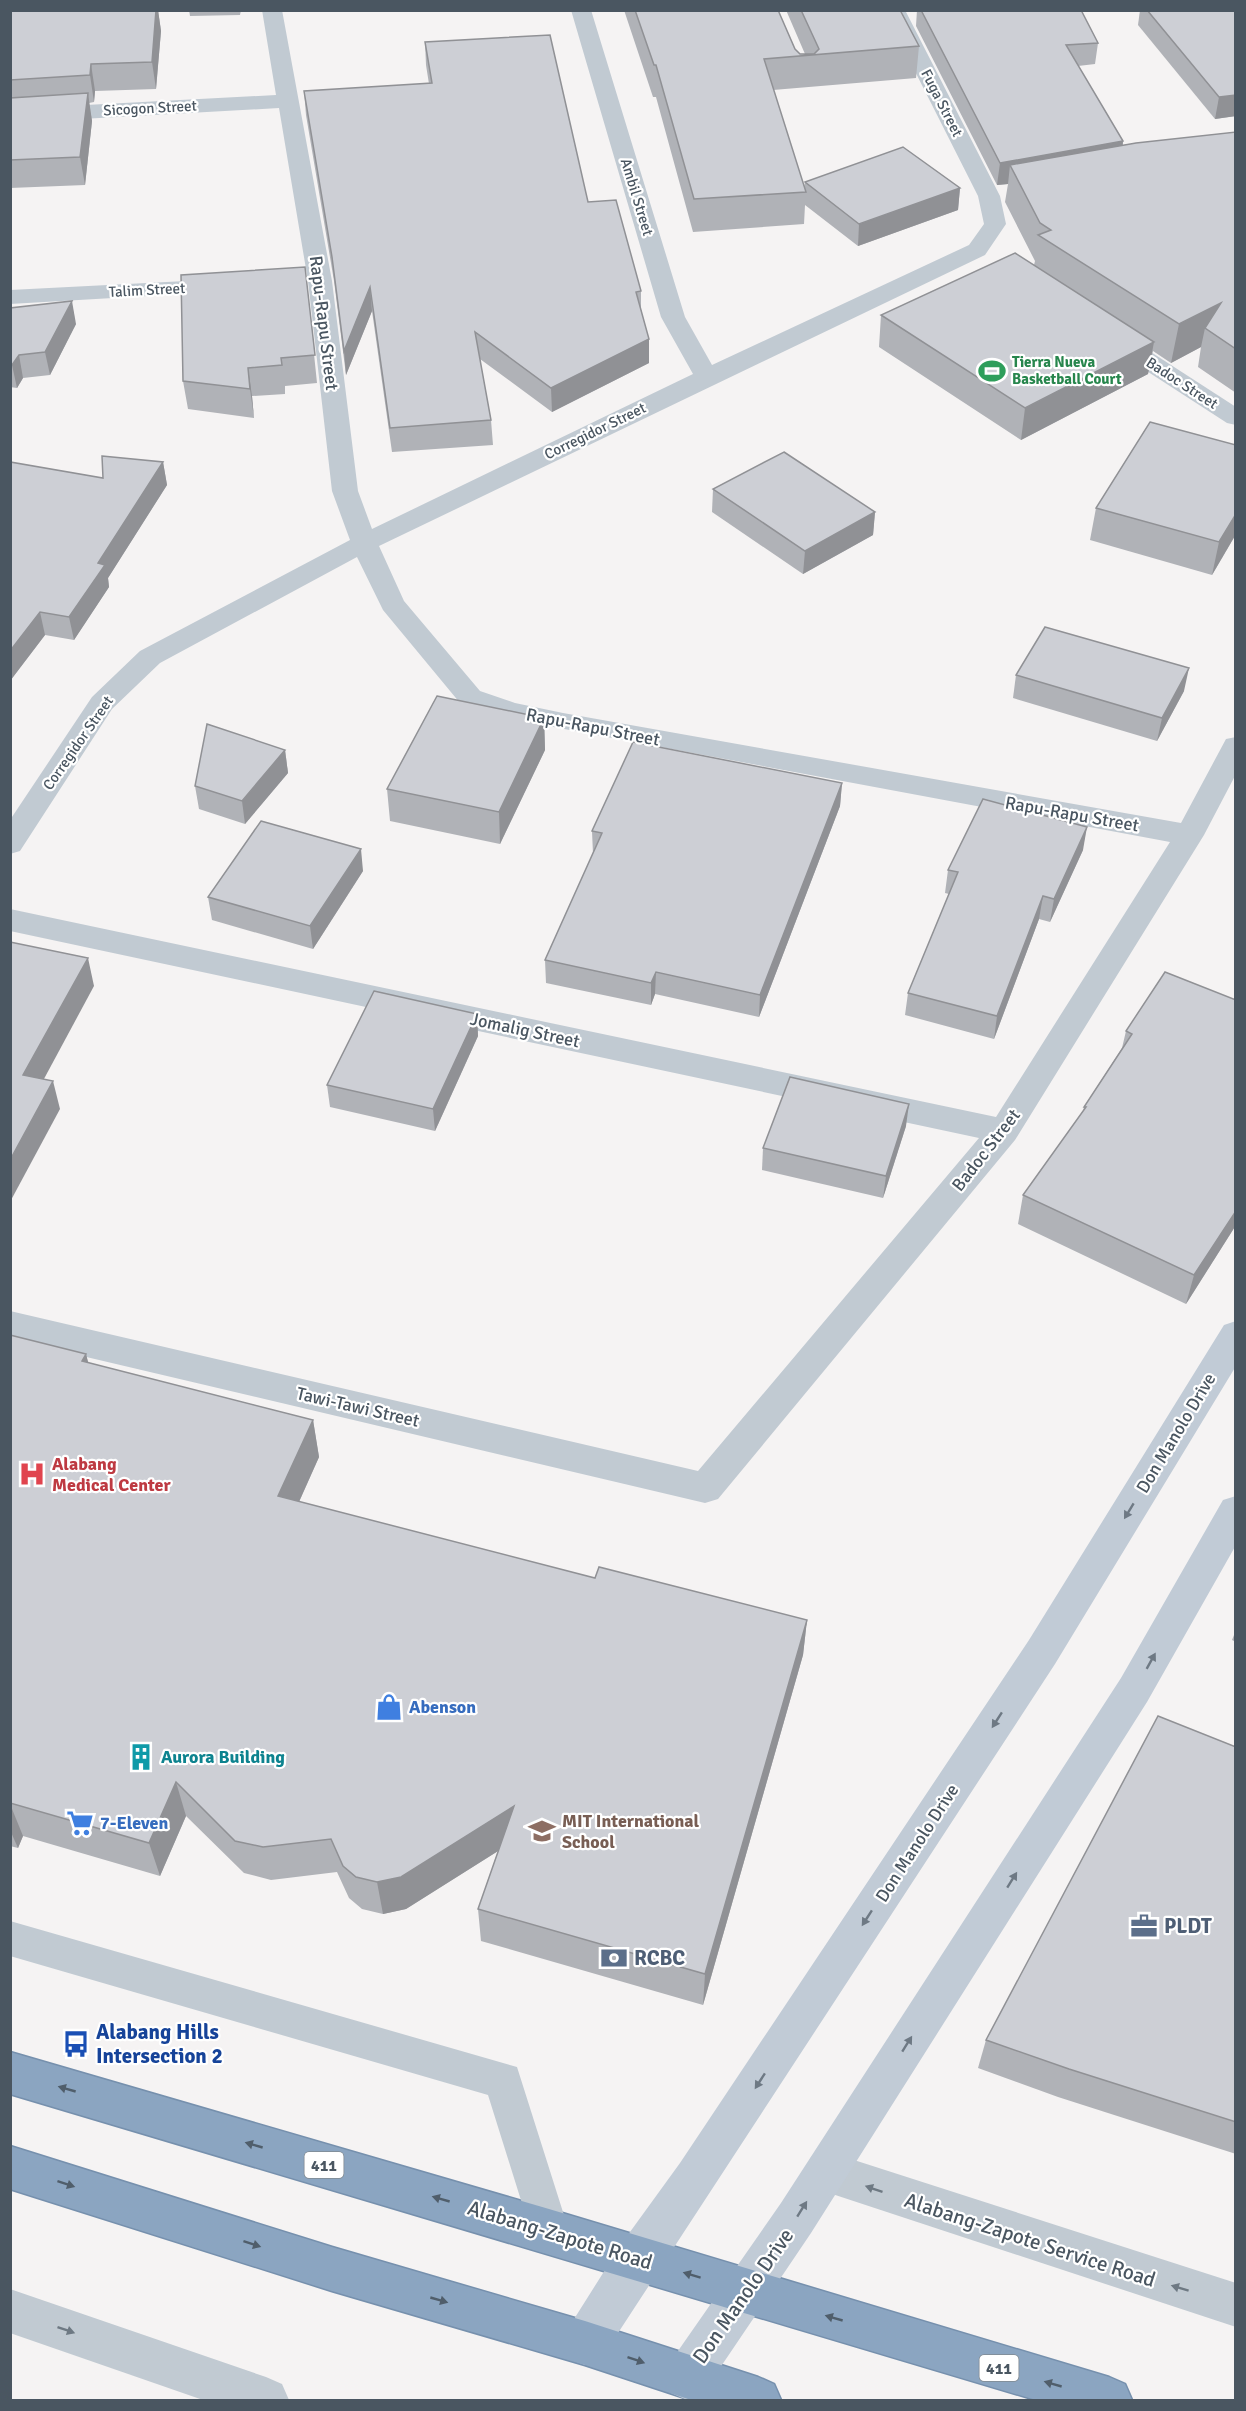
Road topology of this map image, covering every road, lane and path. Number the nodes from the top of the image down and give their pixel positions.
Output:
1 (272, 10) edge
2 (581, 10) edge
3 (894, 10) edge
4 (290, 101) junction
5 (10, 116) edge
6 (1001, 194) joint
7 (320, 281) junction
8 (296, 282) edge
9 (249, 284) edge
10 (10, 297) edge
11 (1096, 328) edge
12 (707, 377) junction
13 (1236, 418) edge
14 (364, 543) junction
15 (1236, 746) edge
16 (1189, 835) junction
17 (10, 844) edge
18 (10, 920) edge
19 (1004, 1131) junction
20 (10, 1326) edge
21 (1236, 1335) edge
22 (705, 1488) joint
23 (1236, 1510) edge
24 (10, 1938) edge
25 (10, 2073) edge
26 (10, 2167) edge
27 (825, 2172) junction
28 (549, 2231) junction
29 (638, 2259) junction
30 (746, 2292) junction
31 (1236, 2306) edge
32 (10, 2311) edge
33 (585, 2343) junction
34 (687, 2377) junction
35 (266, 2400) edge
36 (758, 2400) edge
37 (1110, 2400) edge

1 - 4 street, Rapu-Rapu Street
2 - 12 street, Ambil Street
3 - 6 street, Fuga Street
4 - 5 street, Sicogon Street
4 - 7 street, Rapu-Rapu Street
6 - 12 street, Corregidor Street
7 - 8 street
7 - 14 street, Rapu-Rapu Street
9 - 10 street, Talim Street
11 - 13 street, Badoc Street
12 - 14 street, Corregidor Street
14 - 16 street, Rapu-Rapu Street
14 - 17 street, Corregidor Street
15 - 16 street, Badoc Street
16 - 19 street, Badoc Street
18 - 19 street, Jomalig Street
19 - 22 street, Badoc Street
20 - 22 street, Tawi-Tawi Street
21 -> 29 street, Don Manolo Drive
27 -> 23 street, Don Manolo Drive
24 - 28 lane
28 -> 25 highway, Alabang-Zapote Road / 411
26 -> 33 highway
30 -> 27 street, Don Manolo Drive
31 -> 27 street, Alabang-Zapote Service Road
28 - 29 highway, Alabang-Zapote Road / 411
30 -> 29 highway, Alabang-Zapote Road / 411
29 - 33 street, Don Manolo Drive
30 - 34 street, Don Manolo Drive
37 -> 30 highway, Alabang-Zapote Road / 411
32 -> 35 street
33 -> 34 highway
34 - 36 highway

